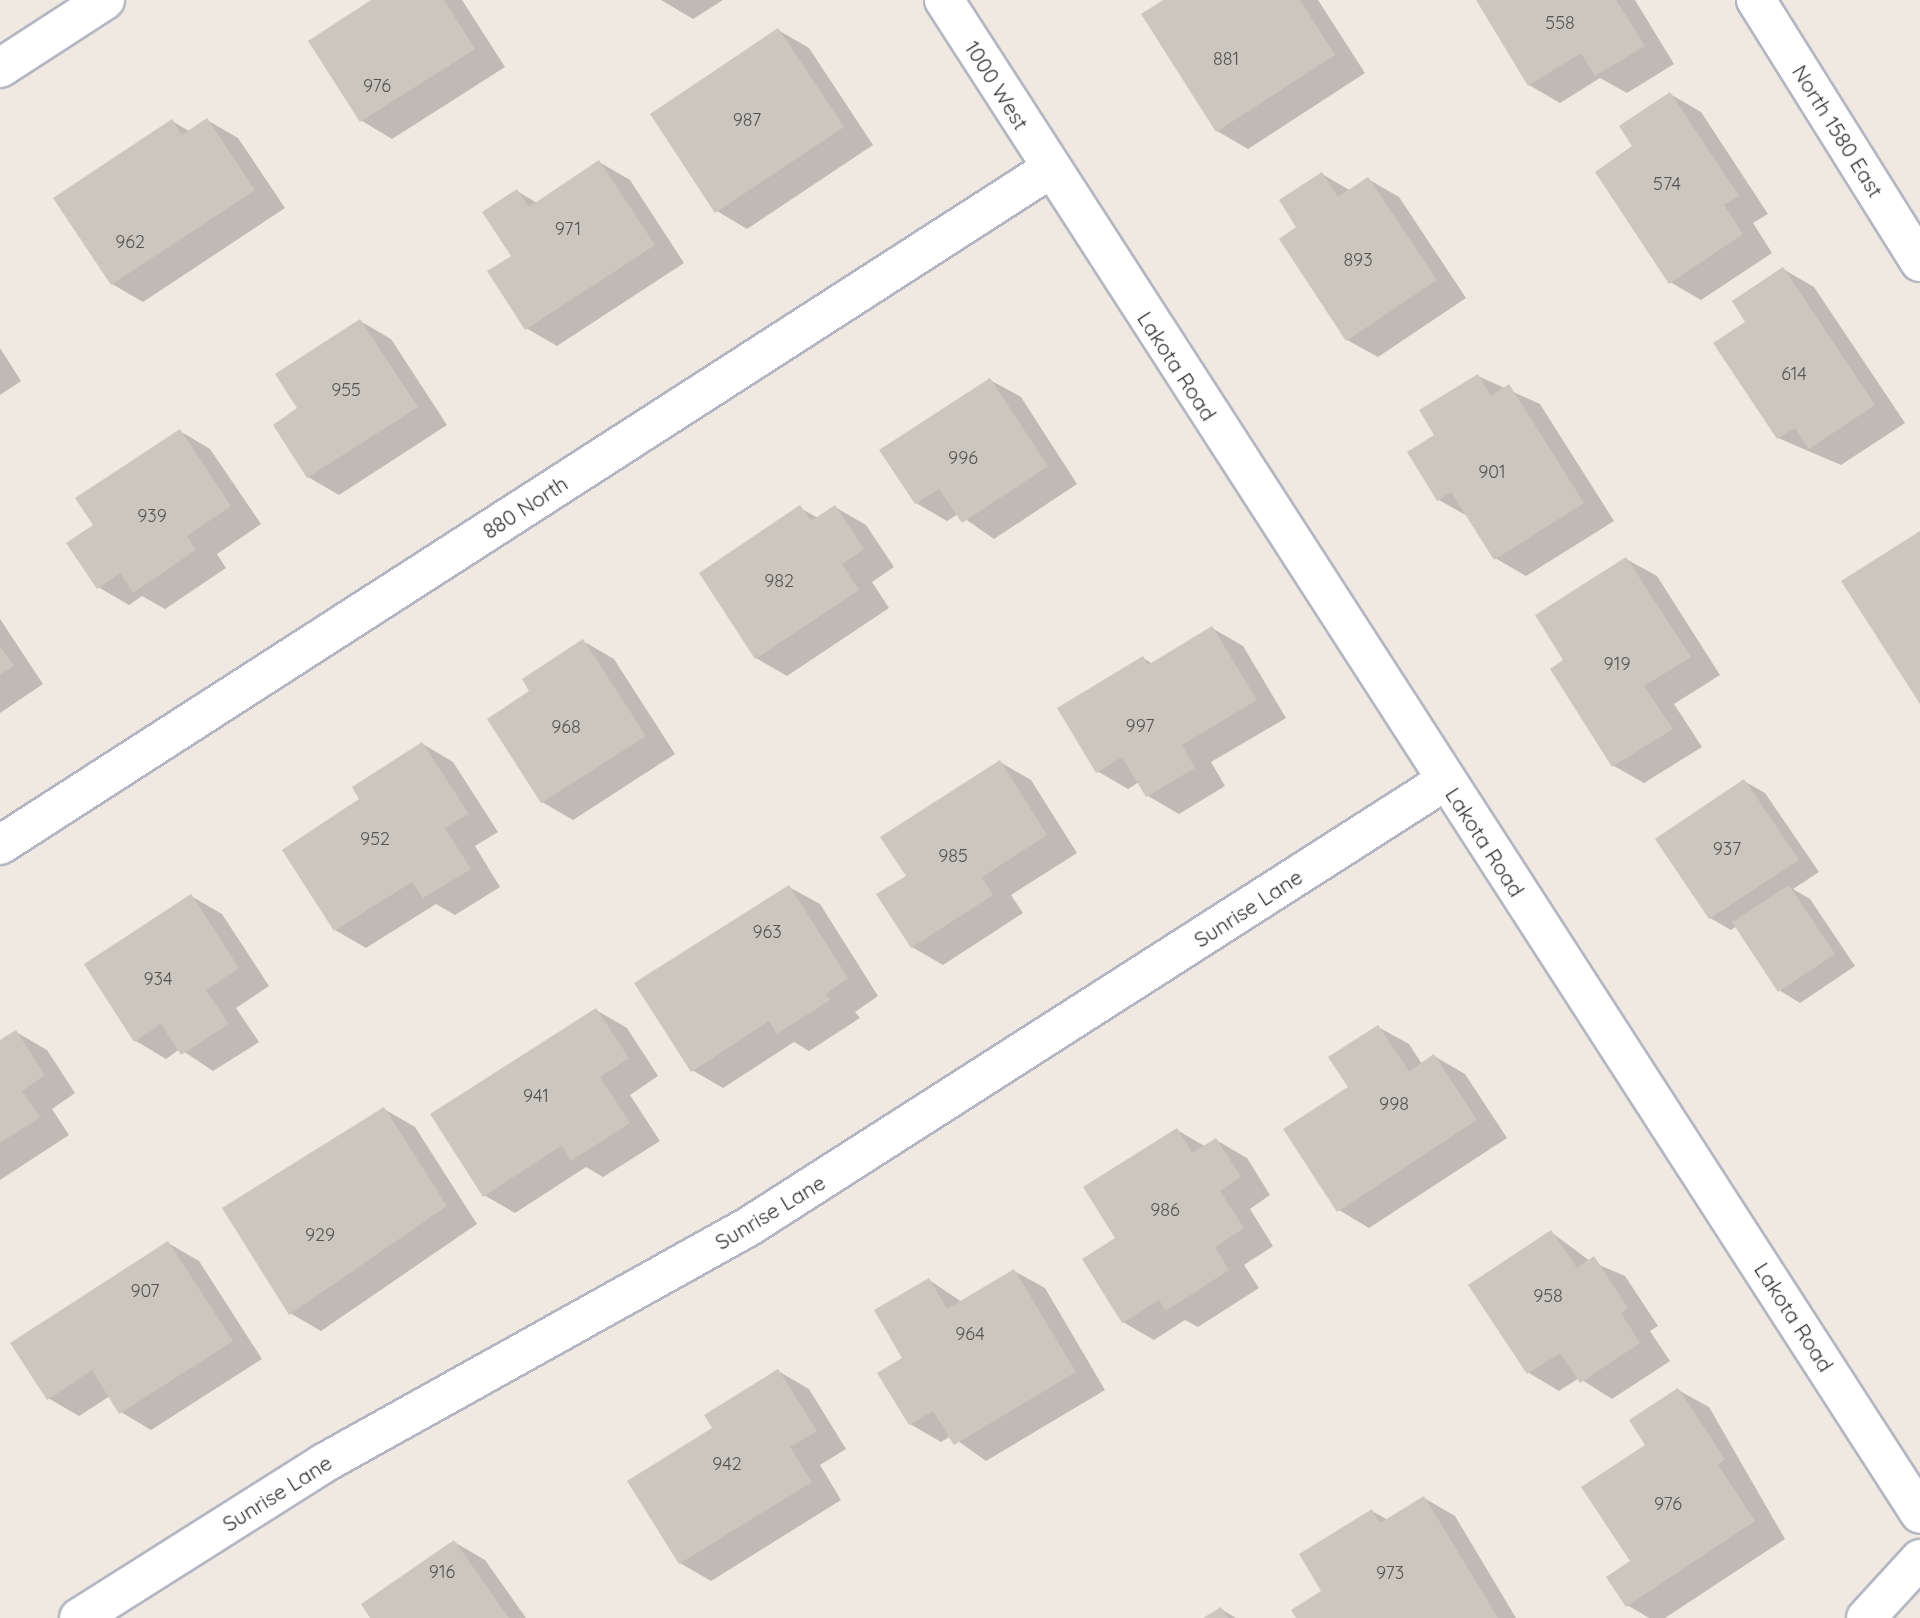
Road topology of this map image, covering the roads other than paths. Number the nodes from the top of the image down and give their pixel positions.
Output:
1 (105, 0) edge
2 (944, 0) edge
3 (1756, 0) edge
4 (0, 68) edge
5 (1050, 169) junction
6 (1920, 262) edge
7 (1445, 781) junction
8 (0, 845) edge
9 (1920, 1514) edge
10 (1920, 1559) edge
11 (79, 1618) edge
12 (1866, 1618) edge

1 - 4 street
2 - 5 street, 1000 West
3 - 6 street, North 1580 East
5 - 7 street, Lakota Road
5 - 8 street, 880 North
7 - 9 street, Lakota Road
7 - 11 street, Sunrise Lane
10 - 12 street

